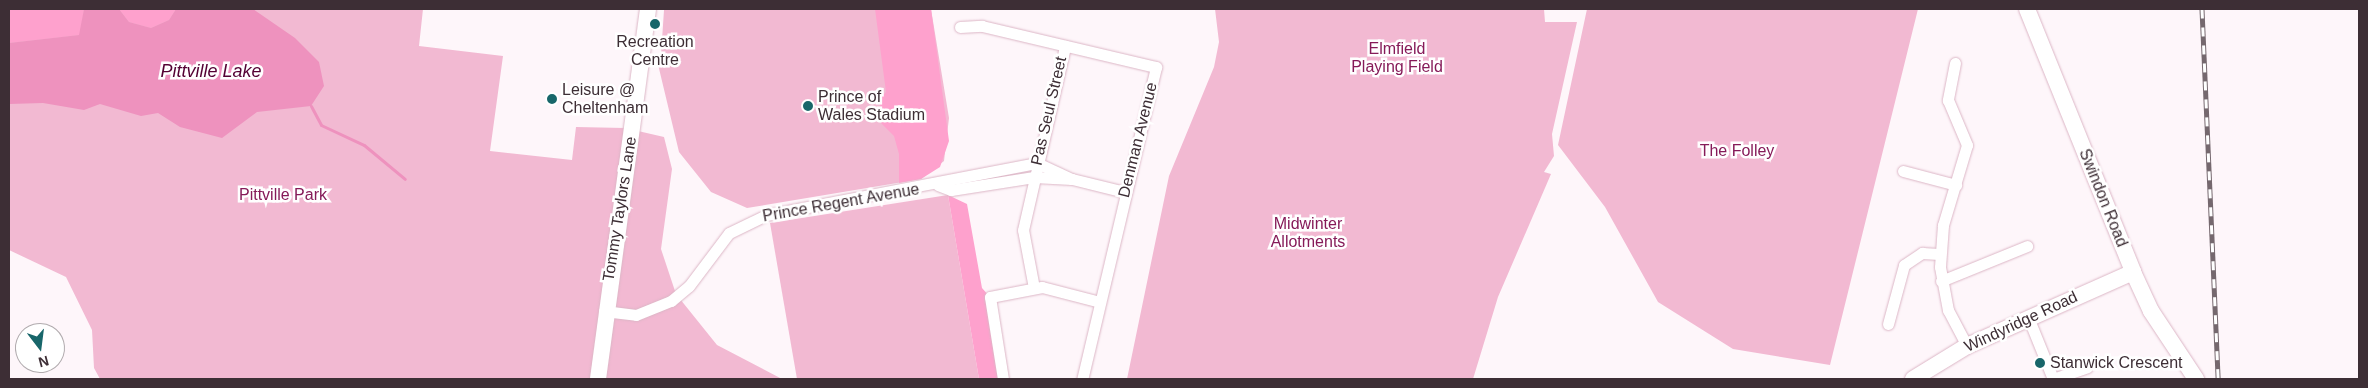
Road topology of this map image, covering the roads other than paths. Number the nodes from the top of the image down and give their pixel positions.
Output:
1 (648, 9) edge
2 (2027, 9) edge
3 (960, 27) dead end
4 (1065, 46) junction
5 (1955, 63) dead end
6 (1037, 164) junction
7 (1903, 171) dead end
8 (1034, 176) junction
9 (1072, 179) junction
10 (938, 185) junction
11 (1956, 185) junction
12 (1125, 192) junction
13 (2027, 246) dead end
14 (1939, 254) junction
15 (2133, 272) junction
16 (1941, 282) junction
17 (1034, 288) junction
18 (1100, 302) junction
19 (604, 311) junction
20 (2028, 317) junction
21 (1888, 324) dead end
22 (1967, 346) junction
23 (2087, 367) dead end
24 (598, 379) edge
25 (1004, 379) edge
26 (1082, 379) edge
27 (1913, 379) edge
28 (2196, 379) edge

1 - 19 street, Tommy Taylors Lane
2 - 15 street, Swindon Road
3 - 4 street, Denman Avenue
4 - 6 street, Pas Seul Street
4 - 12 street, Denman Avenue
5 - 11 street
6 - 8 street, Pas Seul Street
6 - 9 street, Prince Regent Avenue
6 - 10 street, Prince Regent Avenue
7 - 11 street
8 - 9 street, Prince Regent Avenue
8 - 10 street, Prince Regent Avenue
8 - 17 street, Pas Seul Street
9 - 12 street, Prince Regent Avenue
10 - 19 street, Prince Regent Avenue
11 - 14 street
12 - 18 street, Denman Avenue
13 - 16 street
14 - 16 street
14 - 21 street
15 - 20 street, Windyridge Road
15 - 28 street, Swindon Road
16 - 22 street
17 - 18 street
17 - 25 street
18 - 26 street, Denman Avenue
19 - 24 street, Tommy Taylors Lane
20 - 22 street, Windyridge Road
20 - 23 street
22 - 27 street, Windyridge Road

